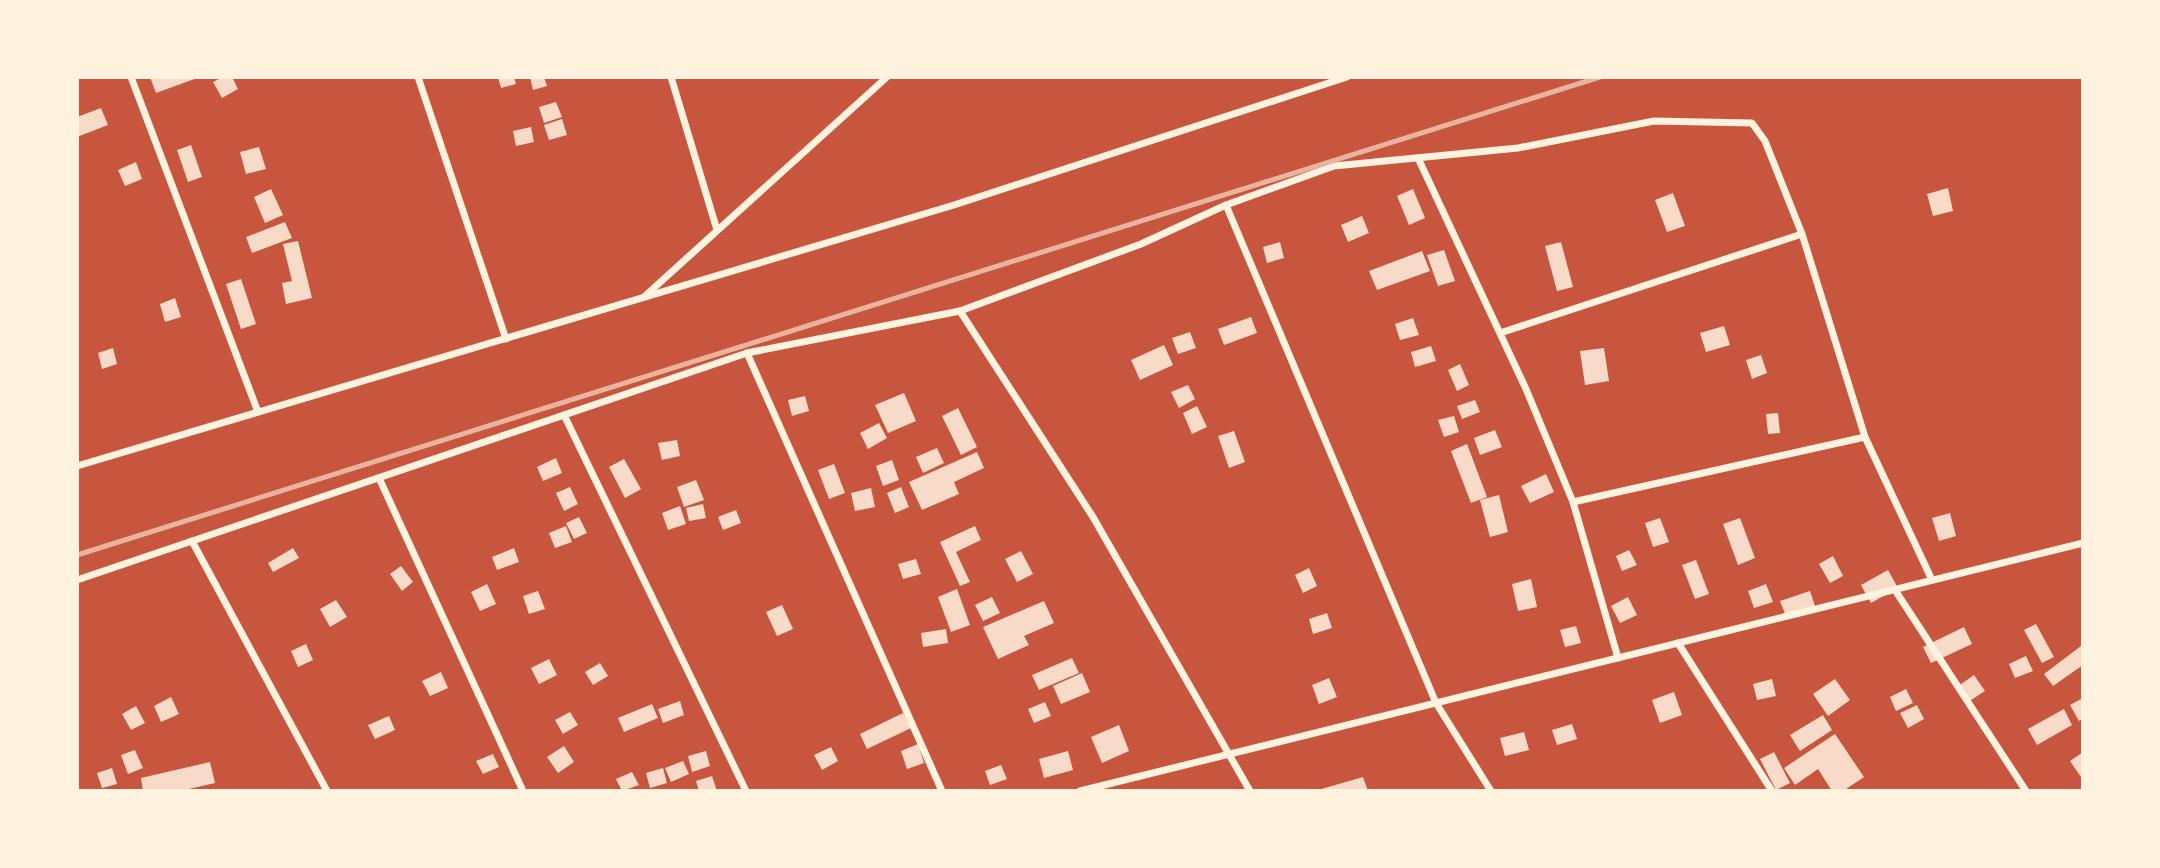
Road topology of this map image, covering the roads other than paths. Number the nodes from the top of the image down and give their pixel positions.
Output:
1 (131, 77) edge
2 (418, 77) edge
3 (671, 77) edge
4 (887, 77) edge
5 (1347, 77) edge
6 (1418, 158) junction
7 (1226, 205) junction
8 (717, 230) junction
9 (1802, 234) junction
10 (642, 298) junction
11 (960, 311) junction
12 (1500, 333) junction
13 (506, 339) junction
14 (747, 353) junction
15 (258, 412) junction
16 (564, 415) junction
17 (1865, 437) junction
18 (77, 466) edge
19 (379, 478) junction
20 (1573, 502) junction
21 (192, 541) junction
22 (2083, 543) edge
23 (77, 580) edge
24 (1932, 580) junction
25 (1895, 590) junction
26 (1678, 643) junction
27 (1618, 658) junction
28 (1436, 703) junction
29 (1230, 752) junction
30 (327, 791) edge
31 (523, 791) edge
32 (746, 791) edge
33 (942, 791) edge
34 (1080, 791) edge
35 (1250, 791) edge
36 (1491, 791) edge
37 (1772, 791) edge
38 (2026, 791) edge

1 - 15 street
2 - 13 street
3 - 8 street
4 - 8 street
5 - 10 street
6 - 7 street
6 - 9 street
6 - 12 street
7 - 11 street
7 - 28 street
8 - 10 street
9 - 12 street
9 - 17 street
10 - 13 street
11 - 14 street
11 - 29 street
12 - 20 street
13 - 15 street
14 - 16 street
14 - 33 street
15 - 18 street
16 - 19 street
16 - 32 street
17 - 20 street
17 - 24 street
19 - 21 street
19 - 31 street
20 - 27 street
21 - 23 street
21 - 30 street
22 - 24 street
24 - 25 street
25 - 26 street
25 - 38 street
26 - 27 street
26 - 37 street
27 - 28 street
28 - 29 street
28 - 36 street
29 - 34 street
29 - 35 street

